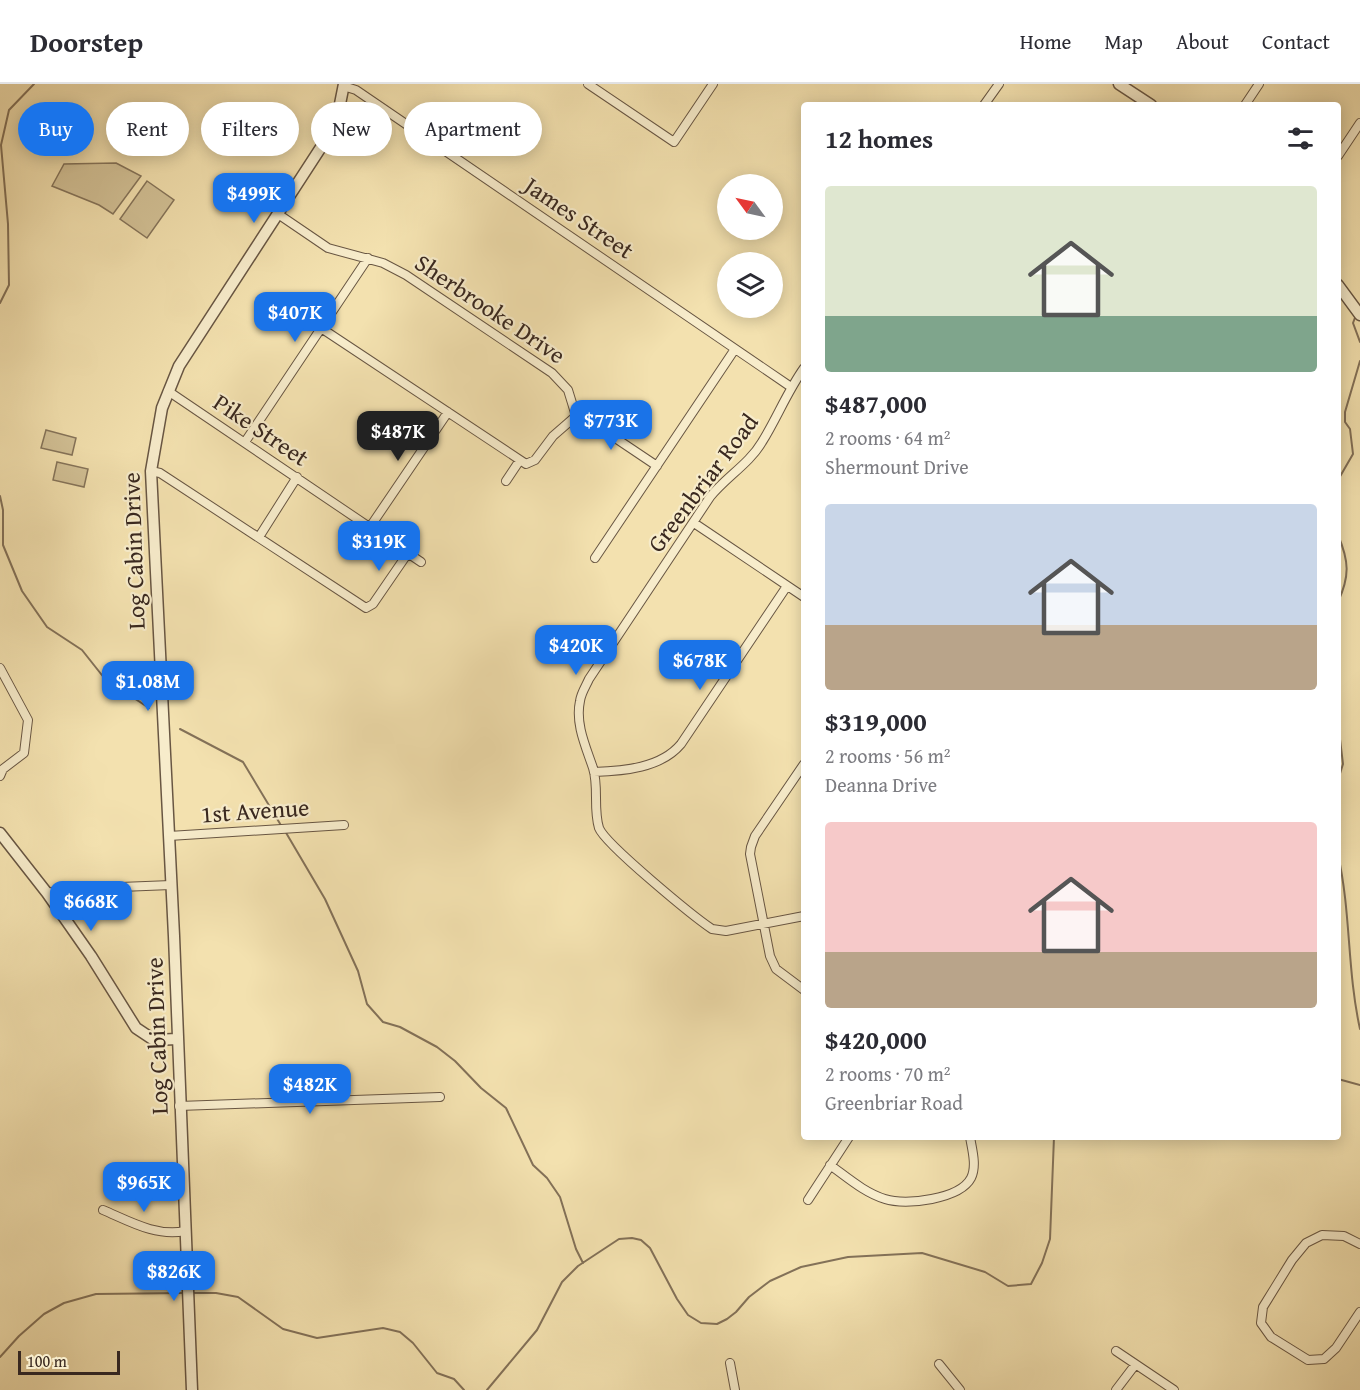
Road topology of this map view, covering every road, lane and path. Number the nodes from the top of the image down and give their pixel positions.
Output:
1 (588, 84) edge
2 (713, 84) edge
3 (999, 84) edge
4 (1119, 84) edge
5 (1259, 84) edge
6 (343, 85) edge
7 (986, 102) edge
8 (1146, 102) edge
9 (1247, 102) edge
10 (1360, 123) edge
11 (1341, 152) edge
12 (278, 214) junction
13 (368, 258) junction
14 (1341, 289) edge
15 (1360, 315) edge
16 (321, 328) junction
17 (735, 349) junction
18 (801, 372) edge
19 (790, 387) junction
20 (168, 392) junction
21 (448, 412) junction
22 (576, 416) junction
23 (245, 442) junction
24 (519, 460) junction
25 (657, 466) junction
26 (151, 471) junction
27 (297, 477) junction
28 (506, 482) dead end
29 (694, 523) junction
30 (370, 527) junction
31 (259, 537) junction
32 (408, 553) junction
33 (595, 558) dead end
34 (421, 562) dead end
35 (787, 586) junction
36 (801, 595) edge
37 (0, 668) edge
38 (801, 768) edge
39 (594, 772) junction
40 (0, 776) edge
41 (344, 825) dead end
42 (0, 833) edge
43 (169, 836) junction
44 (171, 885) junction
45 (47, 893) junction
46 (801, 917) edge
47 (765, 924) junction
48 (801, 988) edge
49 (177, 1039) junction
50 (440, 1097) dead end
51 (179, 1106) junction
52 (847, 1140) edge
53 (970, 1140) edge
54 (830, 1165) junction
55 (808, 1200) dead end
56 (103, 1210) dead end
57 (185, 1231) junction
58 (1360, 1244) edge
59 (1360, 1312) edge
60 (1116, 1351) dead end
61 (730, 1363) dead end
62 (939, 1364) dead end
63 (1135, 1365) junction
64 (192, 1390) edge
65 (735, 1390) edge
66 (960, 1390) edge
67 (1116, 1390) edge
68 (1174, 1390) edge

1 - 2 street
3 - 7 street
4 - 8 street
5 - 9 street
6 - 12 street, Log Cabin Drive
6 - 17 street, James Street
10 - 11 street
12 - 13 street, Sherbrooke Drive
12 - 20 street, Log Cabin Drive
13 - 16 street
13 - 22 street, Sherbrooke Drive
14 - 15 street
16 - 21 street
16 - 23 street
17 - 19 street, James Street
17 - 25 street
18 - 19 street, Greenbriar Road
19 - 29 street, Greenbriar Road
20 - 23 street, Pike Street
20 - 26 street, Log Cabin Drive
21 - 24 street
21 - 30 street
22 - 24 street
22 - 25 street
23 - 27 street, Pike Street
24 - 28 street
25 - 33 street
26 - 31 street
26 - 43 street, Log Cabin Drive
27 - 30 street, Pike Street
27 - 31 street
29 - 35 street
29 - 39 street, Greenbriar Road
30 - 32 street, Pike Street
31 - 32 street
32 - 34 street, Pike Street
35 - 36 street
35 - 39 street
37 - 40 street
38 - 47 street
39 - 47 street, Greenbriar Road
41 - 43 street, 1st Avenue
42 - 45 street
43 - 44 street, Log Cabin Drive
44 - 45 street
44 - 49 street, Log Cabin Drive
45 - 49 street
46 - 47 street, Greenbriar Road
47 - 48 street
49 - 51 street, Log Cabin Drive
50 - 51 street
51 - 57 street, Log Cabin Drive
52 - 54 street
53 - 54 street
54 - 55 street
56 - 57 street
57 - 64 street, Log Cabin Drive
58 - 59 street
60 - 63 street
61 - 65 street
62 - 66 street
63 - 67 street
63 - 68 street

